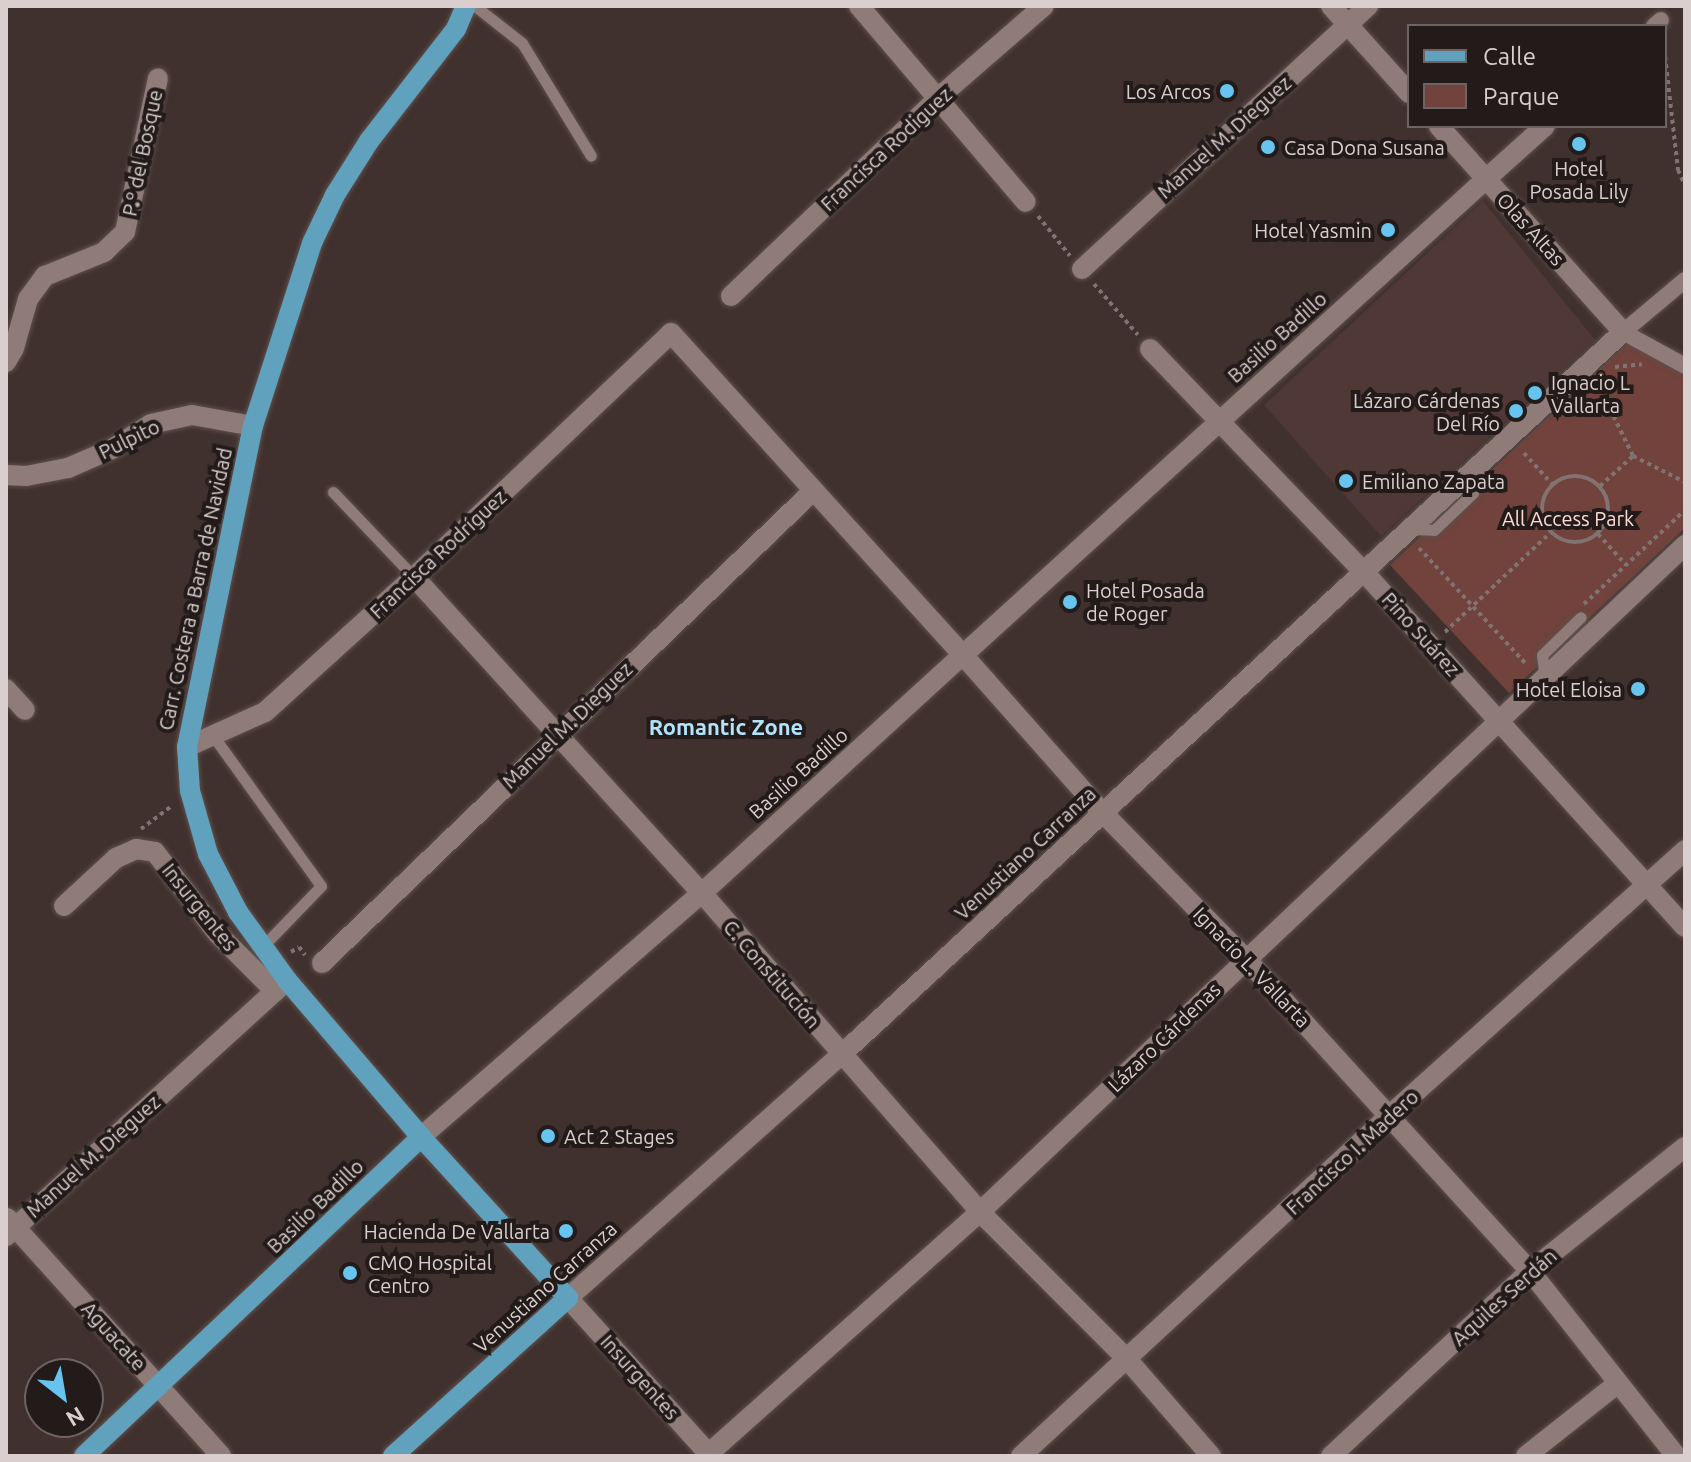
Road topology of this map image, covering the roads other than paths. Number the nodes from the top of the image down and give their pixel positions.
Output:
1 (466, 6) edge
2 (475, 6) edge
3 (859, 6) edge
4 (1044, 6) edge
5 (1331, 6) edge
6 (1368, 6) edge
7 (1348, 24) junction
8 (158, 78) dead end
9 (1407, 91) edge
10 (938, 98) junction
11 (1441, 128) edge
12 (1543, 128) edge
13 (591, 156) dead end
14 (1486, 179) junction
15 (1026, 202) dead end
16 (1082, 269) dead end
17 (1685, 280) edge
18 (731, 296) dead end
19 (1623, 332) junction
20 (671, 333) joint
21 (1150, 349) dead end
22 (6, 362) edge
23 (1683, 364) edge
24 (1219, 422) junction
25 (253, 426) junction
26 (6, 475) edge
27 (814, 490) junction
28 (333, 492) dead end
29 (1473, 493) dead end
30 (1408, 531) junction
31 (1685, 545) edge
32 (1365, 573) junction
33 (414, 577) junction
34 (1581, 612) road end
35 (963, 655) junction
36 (1544, 680) junction
37 (6, 689) edge
38 (25, 710) dead end
39 (1501, 721) junction
40 (556, 735) junction
41 (214, 737) junction
42 (187, 747) junction
43 (1103, 813) junction
44 (1685, 850) edge
45 (1647, 885) junction
46 (702, 893) junction
47 (64, 906) dead end
48 (1685, 927) edge
49 (268, 954) junction
50 (1246, 959) junction
51 (322, 963) road end
52 (281, 985) junction
53 (841, 1055) junction
54 (1390, 1115) junction
55 (421, 1137) junction
56 (1685, 1147) edge
57 (980, 1212) junction
58 (9, 1227) edge
59 (1530, 1271) junction
60 (568, 1298) junction
61 (1127, 1359) junction
62 (1617, 1384) junction
63 (161, 1387) junction
64 (709, 1455) edge
65 (84, 1456) edge
66 (221, 1456) edge
67 (393, 1456) edge
68 (1021, 1456) edge
69 (1211, 1456) edge
70 (1331, 1456) edge
71 (1526, 1456) edge
72 (1676, 1456) edge

1 - 25 main road, Carr. Costera a Barra de Navidad
2 - 13 lane
3 - 10 street
4 - 10 street, Francisca Rodiguez
5 - 7 street
6 - 7 street, Manuel M. Dieguez
7 - 9 street
7 - 16 street, Manuel M. Dieguez
8 - 22 street, P.º del Bosque
10 - 15 street
10 - 18 street, Francisca Rodiguez
11 - 14 street, Olas Altas
12 - 14 street, Basilio Badillo
14 - 19 street, Olas Altas
14 - 24 street, Basilio Badillo
17 - 19 street, Venustiano Carranza
19 - 23 street
19 - 30 street, Venustiano Carranza
20 - 27 street, Ignacio L. Vallarta
20 - 33 street, Francisca Rodríguez
21 - 24 street, Pino Suárez
24 - 32 street, Pino Suárez
24 - 35 street, Basilio Badillo
25 - 26 street, Pulpito
25 - 42 main road, Carr. Costera a Barra de Navidad
27 - 35 street, Ignacio L. Vallarta
27 - 40 street, Manuel M. Dieguez
28 - 33 lane, C. Constitución
29 - 30 lane
30 - 32 street, Venustiano Carranza
31 - 36 street, Lázaro Cárdenas
32 - 39 street, Pino Suárez
32 - 43 street, Venustiano Carranza
33 - 40 street, C. Constitución
33 - 41 street, Francisca Rodríguez
34 - 36 lane
35 - 43 street, Ignacio L. Vallarta
35 - 46 street, Basilio Badillo
36 - 39 street, Lázaro Cárdenas
37 - 38 street
39 - 45 street, Pino Suárez
39 - 50 street, Lázaro Cárdenas
40 - 46 street, C. Constitución
40 - 51 street, Manuel M. Dieguez
41 - 42 street, Francisca Rodríguez
41 - 49 lane
42 - 49 main road, Carr. Costera a Barra de Navidad
43 - 50 street, Ignacio L. Vallarta
43 - 53 street, Venustiano Carranza
44 - 45 street, Francisco I. Madero
45 - 48 street, Pino Suárez
45 - 54 street, Francisco I. Madero
46 - 53 street, C. Constitución
46 - 55 street, Basilio Badillo
47 - 52 street, Insurgentes
49 - 52 main road, Carr. Costera a Barra de Navidad
50 - 54 street, Ignacio L. Vallarta
50 - 57 street, Lázaro Cárdenas
52 - 55 main road, Carr. Costera a Barra de Navidad
52 - 58 street, Manuel M. Dieguez
53 - 57 street, C. Constitución
53 - 60 street, Venustiano Carranza
54 - 59 street, Ignacio L. Vallarta
54 - 61 street, Francisco I. Madero
55 - 60 main road, Carr. Costera a Barra de Navidad
55 - 63 main road, Basilio Badillo
56 - 59 street, Aquiles Serdán
57 - 61 street, C. Constitución
57 - 64 street, Lázaro Cárdenas
58 - 63 street, Aguacate
59 - 62 street, Ignacio L. Vallarta
59 - 70 street, Aquiles Serdán
60 - 64 street, Insurgentes
60 - 67 main road, Venustiano Carranza
61 - 68 street, Francisco I. Madero
61 - 69 street, C. Constitución
62 - 71 street
62 - 72 street, Ignacio L. Vallarta
63 - 65 main road, Basilio Badillo
63 - 66 street, Aguacate

